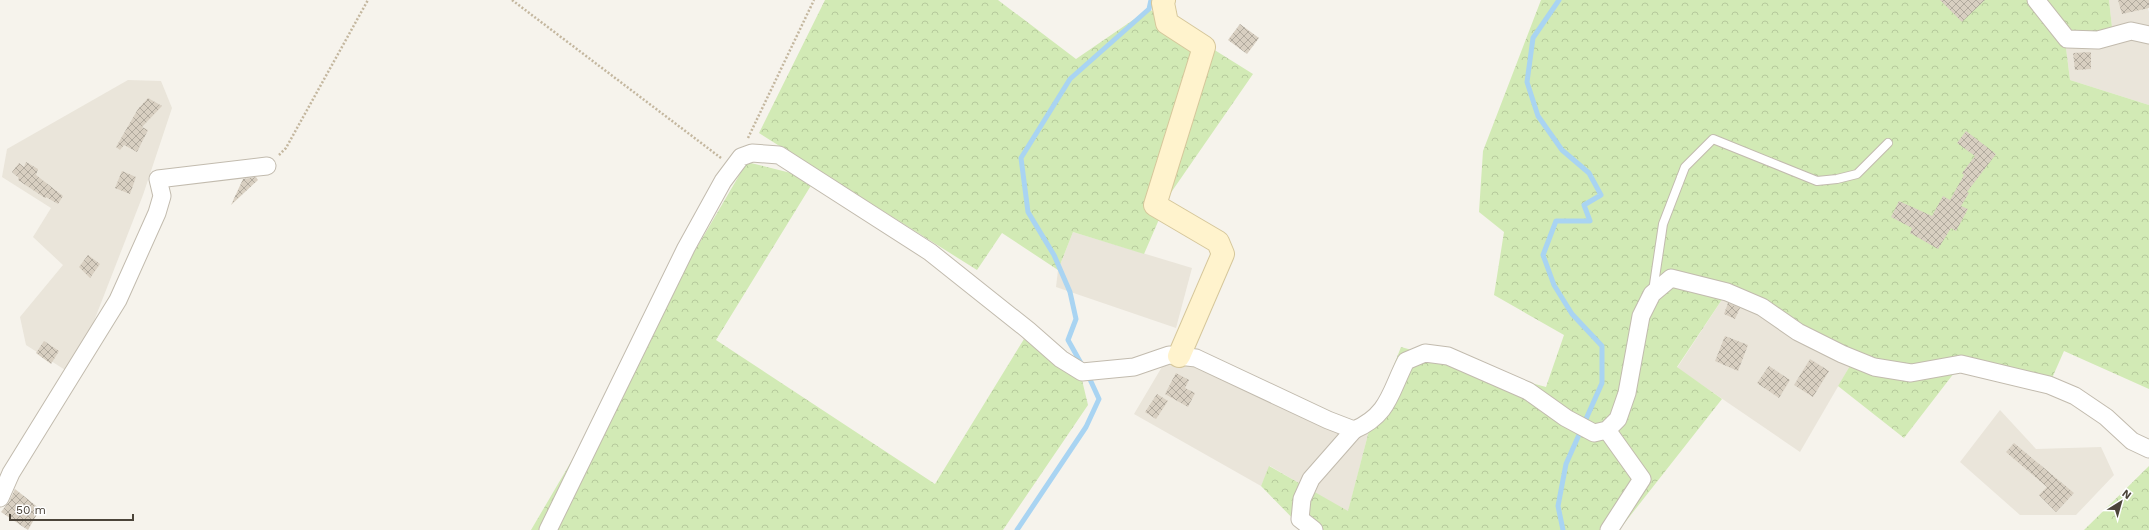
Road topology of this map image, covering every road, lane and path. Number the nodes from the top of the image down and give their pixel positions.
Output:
1 (368, 0) edge
2 (512, 0) edge
3 (814, 0) edge
4 (1164, 0) edge
5 (2036, 0) edge
6 (2149, 35) edge
7 (1888, 143) dead end
8 (737, 162) junction
9 (267, 166) joint
10 (1652, 294) junction
11 (1179, 356) junction
12 (1354, 430) junction
13 (1607, 430) junction
14 (2149, 449) edge
15 (0, 498) edge
16 (548, 530) edge
17 (1314, 530) edge
18 (1609, 530) edge

1 - 9 path
2 - 8 path
3 - 8 path
4 - 11 street
5 - 6 street
7 - 10 lane
8 - 11 street
8 - 16 street
9 - 15 street
10 - 13 street
10 - 14 street
11 - 12 street
12 - 13 street
12 - 17 street
13 - 18 street

